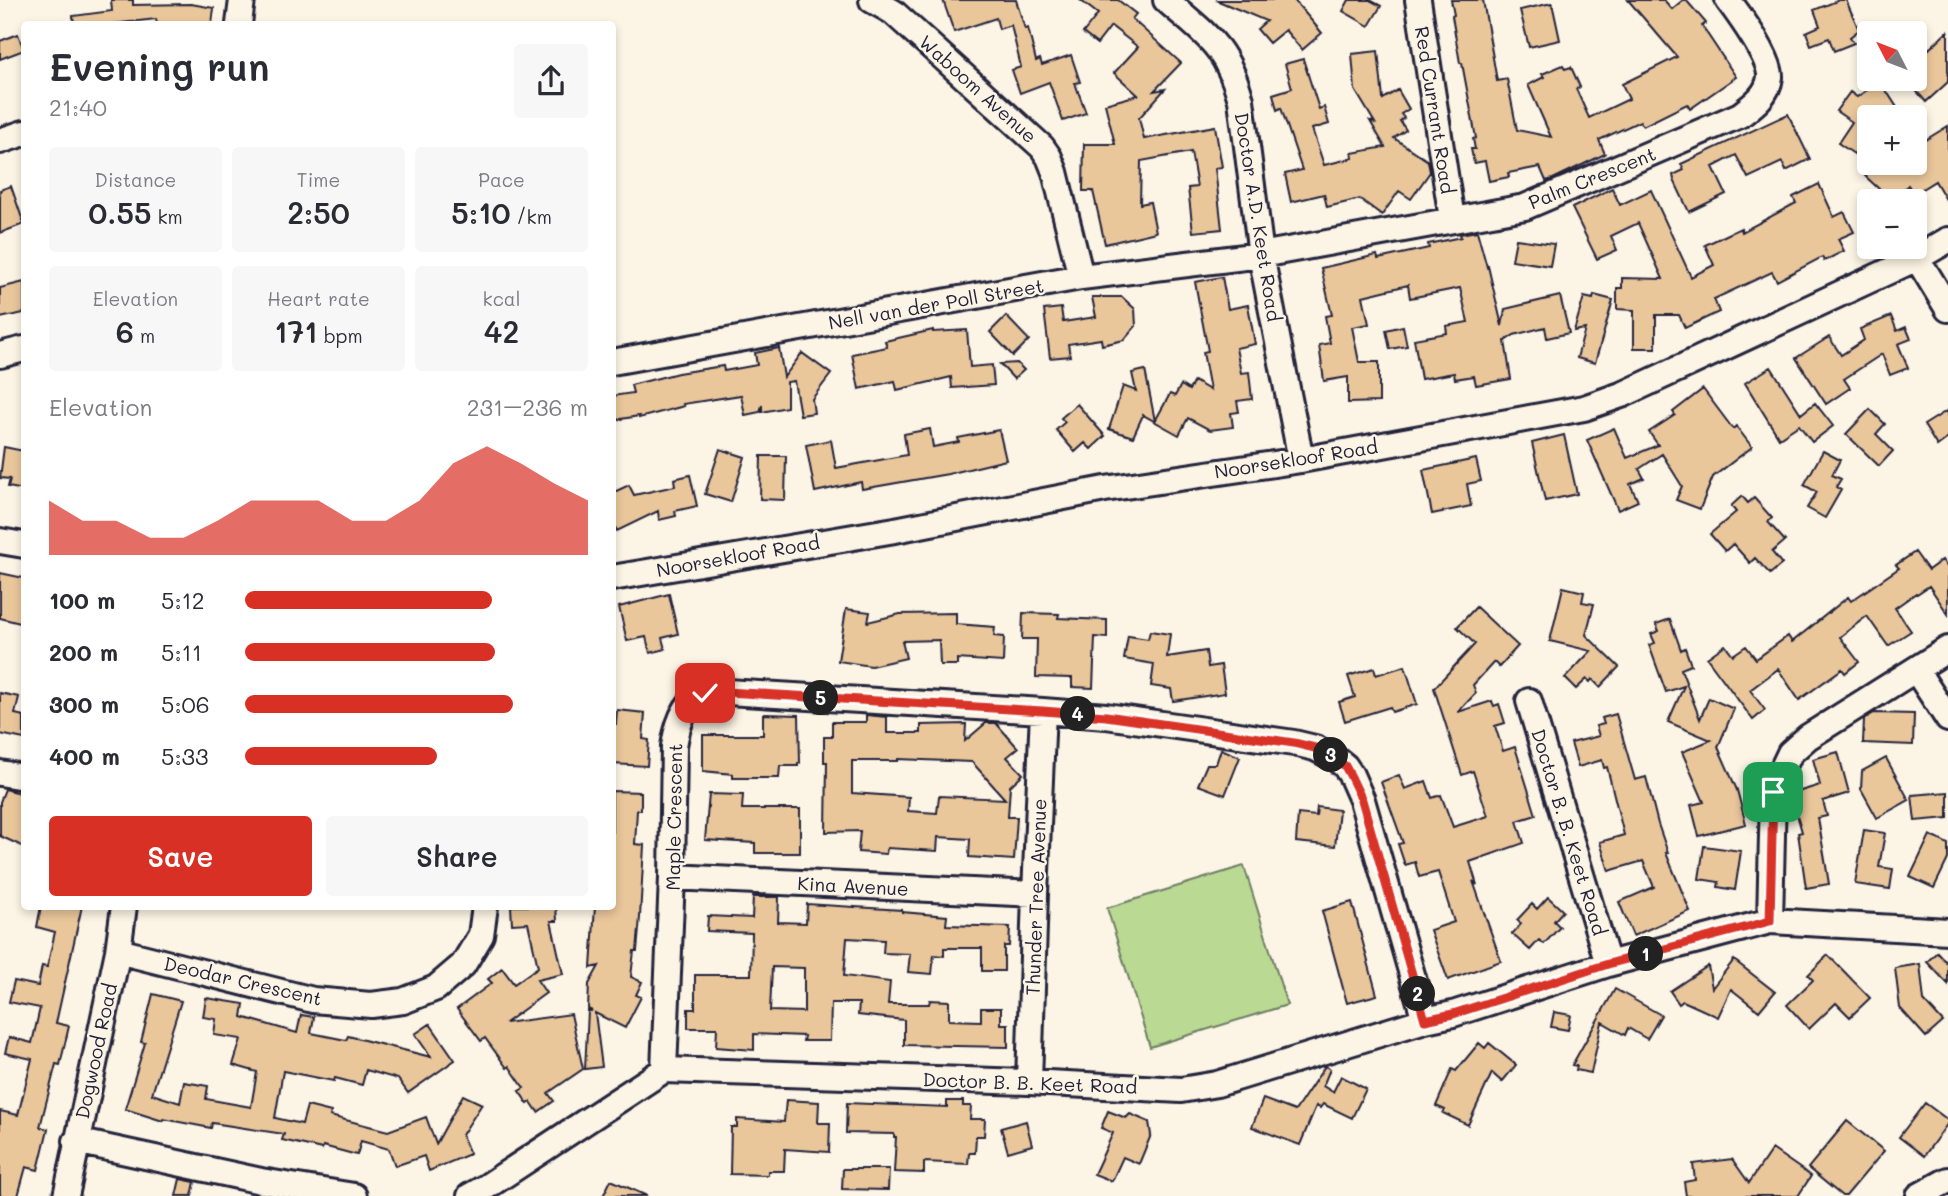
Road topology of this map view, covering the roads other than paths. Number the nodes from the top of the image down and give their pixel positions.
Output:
1 (242, 0) edge
2 (872, 0) edge
3 (1166, 0) edge
4 (1418, 0) edge
5 (1728, 0) edge
6 (239, 21) edge
7 (21, 134) edge
8 (0, 141) edge
9 (1452, 219) junction
10 (1948, 240) edge
11 (1927, 252) edge
12 (1261, 255) junction
13 (1915, 259) edge
14 (1918, 259) edge
15 (1081, 277) junction
16 (1948, 309) edge
17 (21, 350) edge
18 (0, 355) edge
19 (616, 362) edge
20 (1301, 460) junction
21 (0, 541) edge
22 (21, 544) edge
23 (616, 577) edge
24 (1948, 649) edge
25 (1916, 670) junction
26 (1530, 701) dead end
27 (1043, 711) junction
28 (1948, 719) edge
29 (0, 773) edge
30 (21, 776) edge
31 (672, 877) junction
32 (1035, 894) junction
33 (123, 910) edge
34 (484, 910) edge
35 (1770, 921) junction
36 (1948, 931) edge
37 (118, 951) junction
38 (1608, 964) junction
39 (1425, 1020) junction
40 (664, 1070) junction
41 (1029, 1082) junction
42 (76, 1141) junction
43 (260, 1188) edge
44 (66, 1196) edge
45 (354, 1196) edge
46 (470, 1196) edge

1 - 6 street
2 - 15 street, Waboom Avenue
3 - 12 street, Doctor A.D. Keet Road
4 - 9 street, Red Currant Road
5 - 9 street, Palm Crescent
7 - 8 street
9 - 12 street, Palm Crescent
10 - 11 street, Noorsekloof Road
12 - 15 street, Nell van der Poll Street
12 - 20 street, Doctor A.D. Keet Road
13 - 20 street, Noorsekloof Road
14 - 16 street
15 - 19 street, Nell van der Poll Street
17 - 18 street
20 - 23 street, Noorsekloof Road
21 - 22 street
24 - 25 street
25 - 28 street
25 - 35 street
26 - 38 street, Doctor B. B. Keet Road
27 - 31 street, Maple Crescent
27 - 32 street, Thunder Tree Avenue
27 - 39 street, Maple Crescent
29 - 30 street
31 - 32 street, Kina Avenue
31 - 40 street, Maple Crescent
32 - 41 street, Thunder Tree Avenue
33 - 37 street, Dogwood Road
34 - 37 street, Deodar Crescent
35 - 36 street, Doctor B. B. Keet Road
35 - 38 street, Doctor B. B. Keet Road
37 - 42 street, Dogwood Road
38 - 39 street, Doctor B. B. Keet Road
39 - 41 street, Doctor B. B. Keet Road
40 - 41 street, Doctor B. B. Keet Road
40 - 46 street
42 - 43 street
42 - 44 street, Dogwood Road
43 - 45 street

